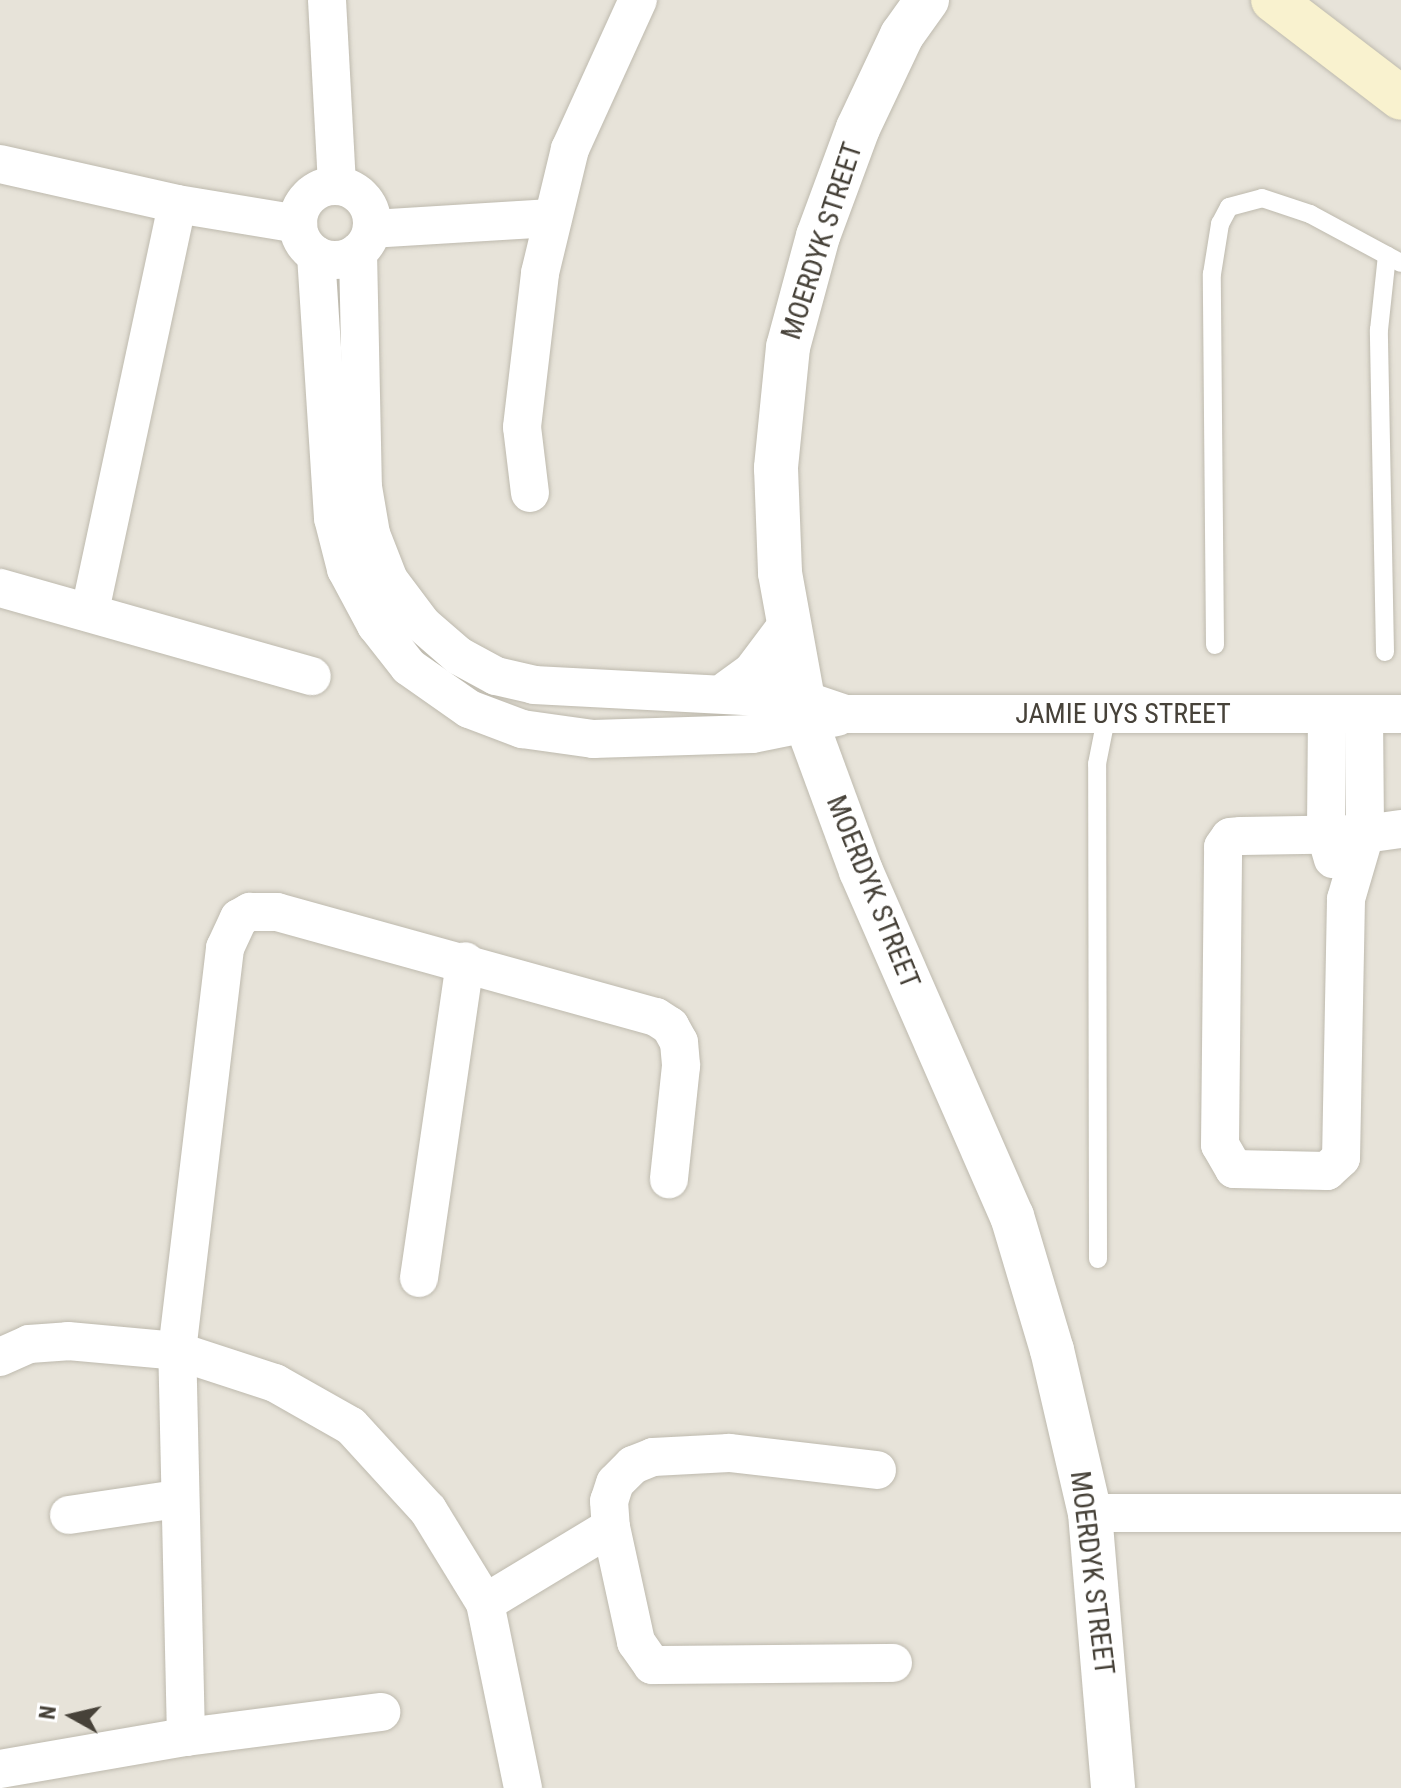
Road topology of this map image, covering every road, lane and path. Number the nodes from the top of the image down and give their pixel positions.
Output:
1 (327, 0) edge
2 (638, 0) edge
3 (927, 0) edge
4 (1273, 0) edge
5 (1401, 98) edge
6 (0, 164) edge
7 (337, 186) junction
8 (177, 204) junction
9 (553, 218) junction
10 (307, 240) junction
11 (365, 241) junction
12 (1394, 259) edge
13 (530, 493) dead end
14 (0, 588) edge
15 (90, 611) junction
16 (787, 630) junction
17 (1215, 645) dead end
18 (1385, 652) dead end
19 (312, 676) dead end
20 (631, 687) junction
21 (729, 692) junction
22 (818, 713) junction
23 (1107, 714) junction
24 (1345, 714) junction
25 (1401, 714) edge
26 (629, 738) junction
27 (1383, 832) edge
28 (1326, 835) junction
29 (1346, 899) junction
30 (465, 961) junction
31 (669, 1179) dead end
32 (1098, 1259) dead end
33 (419, 1278) dead end
34 (177, 1351) junction
35 (0, 1357) edge
36 (877, 1470) dead end
37 (177, 1499) junction
38 (1090, 1513) junction
39 (1401, 1513) edge
40 (69, 1515) dead end
41 (611, 1527) junction
42 (485, 1603) junction
43 (893, 1663) dead end
44 (381, 1712) dead end
45 (186, 1737) junction
46 (0, 1769) edge
47 (523, 1788) edge
48 (1113, 1788) edge

1 - 7 street
2 - 9 street
3 - 16 street, MOERDYK STREET
4 - 5 main road
6 - 8 street
7 - 10 street
7 - 11 street
8 - 10 street
8 - 15 street
9 - 11 street
9 - 13 street
10 - 11 street
10 - 26 street
11 - 20 street
12 - 17 lane
12 - 18 lane
14 - 15 street
15 - 19 street
16 - 21 street
16 - 22 street, MOERDYK STREET
20 - 21 street
20 - 26 street
21 - 22 street
22 - 23 street, JAMIE UYS STREET
22 - 26 street
22 - 38 street, MOERDYK STREET
23 - 24 street, JAMIE UYS STREET
23 - 32 lane
24 - 25 street, JAMIE UYS STREET
24 - 27 street
24 - 28 street
27 - 28 street
27 - 29 street
28 - 29 street
28 - 29 street
30 - 31 street
30 - 33 street
30 - 34 street
34 - 35 street
34 - 37 street
34 - 42 street
36 - 41 street
37 - 40 street
37 - 45 street
38 - 39 street
38 - 48 street, MOERDYK STREET
41 - 42 street
41 - 43 street
42 - 47 street
44 - 45 street
45 - 46 street

